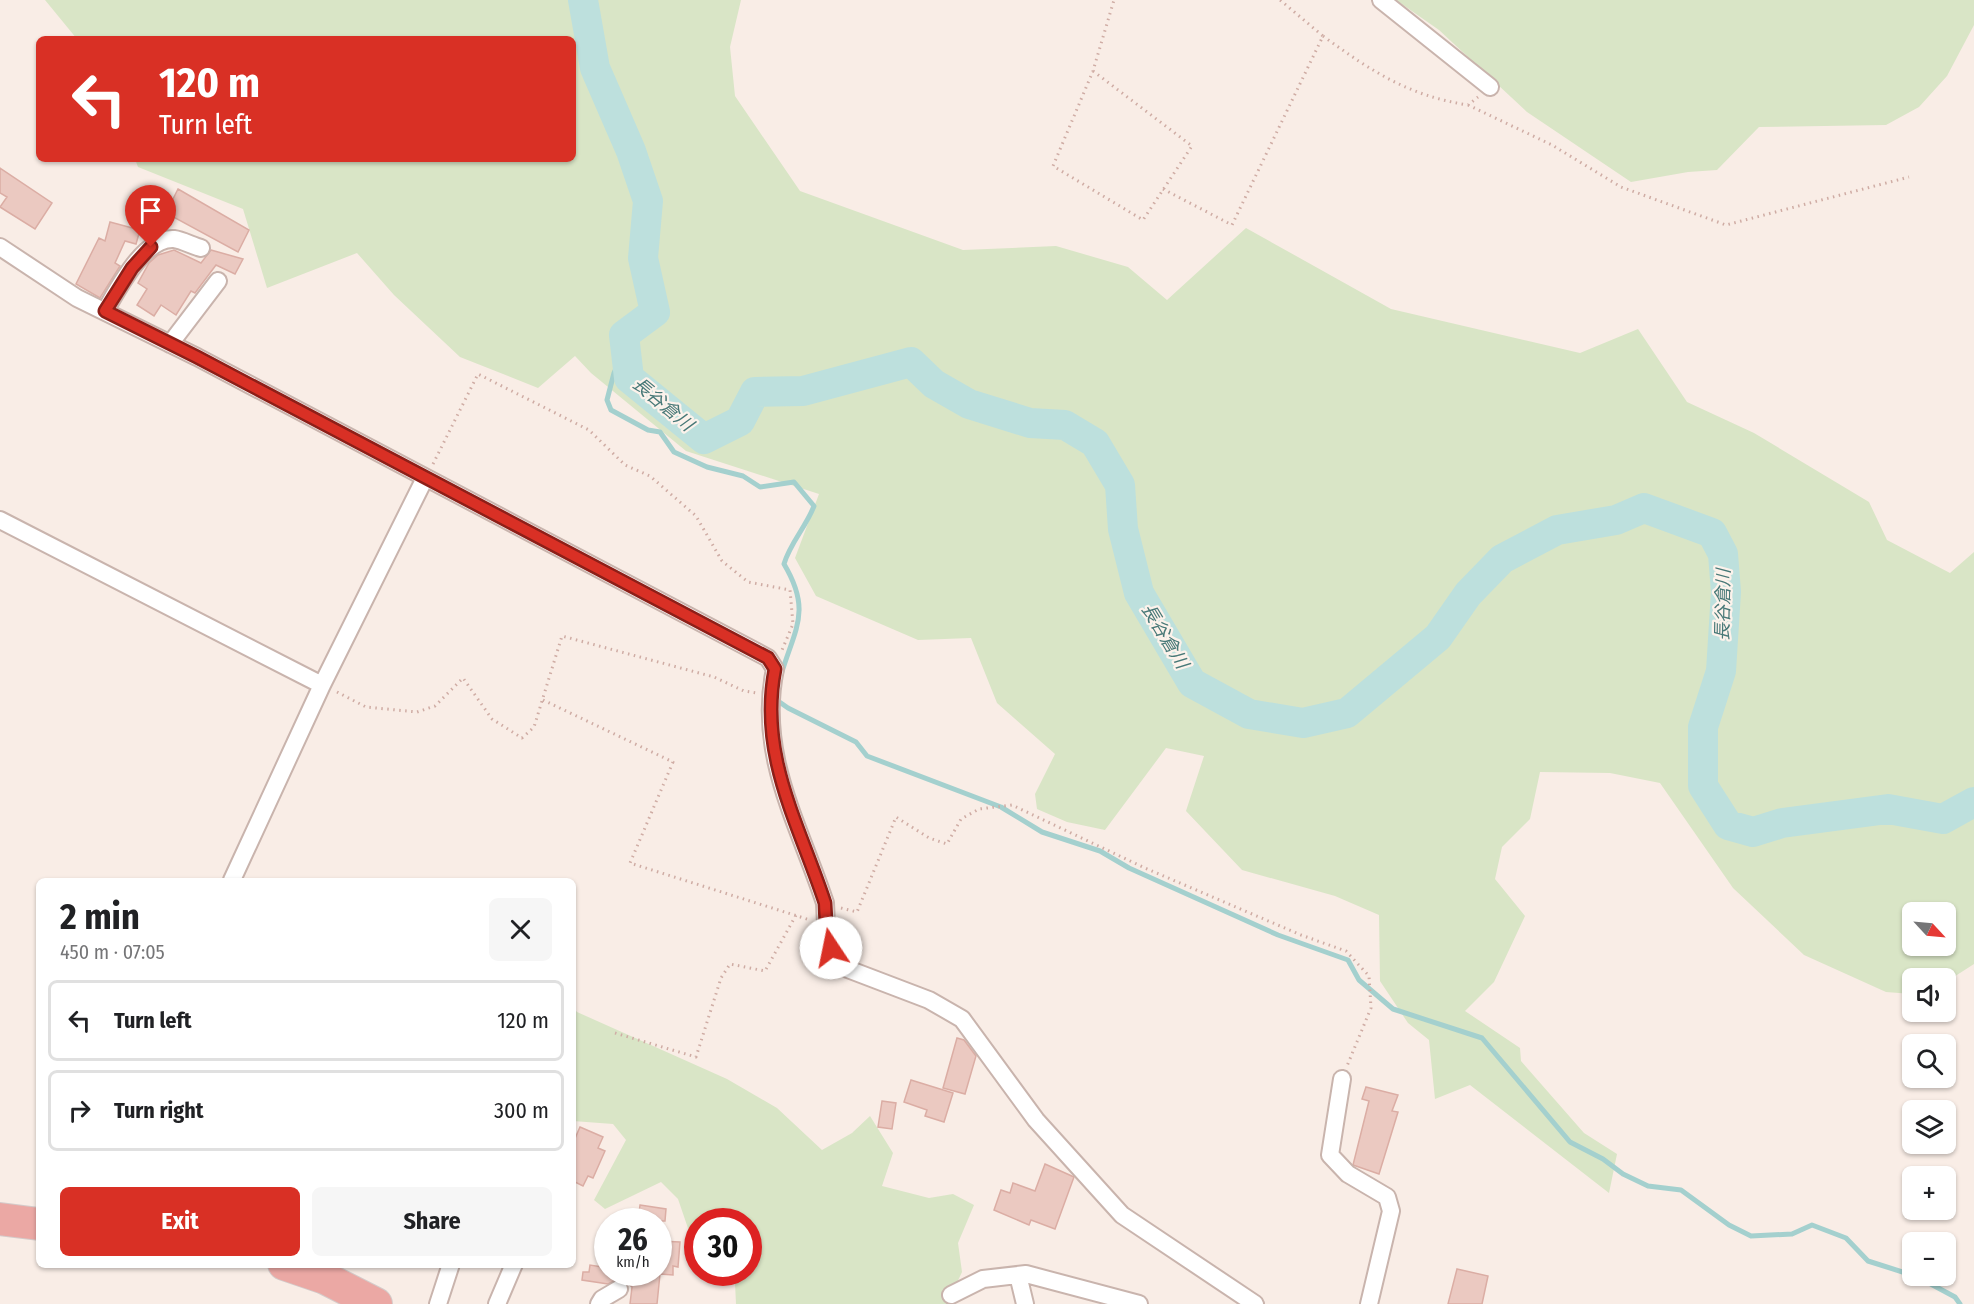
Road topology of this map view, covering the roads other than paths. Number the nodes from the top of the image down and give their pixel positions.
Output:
1 (1381, 0) edge
2 (1490, 87) road end
3 (0, 247) edge
4 (201, 248) dead end
5 (218, 281) dead end
6 (105, 311) junction
7 (171, 344) junction
8 (425, 478) junction
9 (0, 520) edge
10 (322, 685) junction
11 (232, 878) edge
12 (1342, 1079) road end
13 (0, 1219) edge
14 (36, 1224) edge
15 (296, 1268) edge
16 (450, 1268) edge
17 (512, 1268) edge
18 (1018, 1275) junction
19 (620, 1289) dead end
20 (951, 1295) dead end
21 (376, 1304) edge
22 (438, 1304) edge
23 (497, 1304) edge
24 (599, 1304) edge
25 (1025, 1304) edge
26 (1139, 1304) edge
27 (1255, 1304) edge
28 (1369, 1304) edge

1 - 2 street
3 - 6 street
4 - 6 street
5 - 7 street
6 - 7 street
7 - 8 street
8 - 10 street
8 - 27 street
9 - 10 street
10 - 11 street
12 - 28 street
13 - 14 highway
15 - 21 highway
16 - 22 street
17 - 23 street
18 - 20 street
18 - 25 street
18 - 26 street
19 - 24 street

